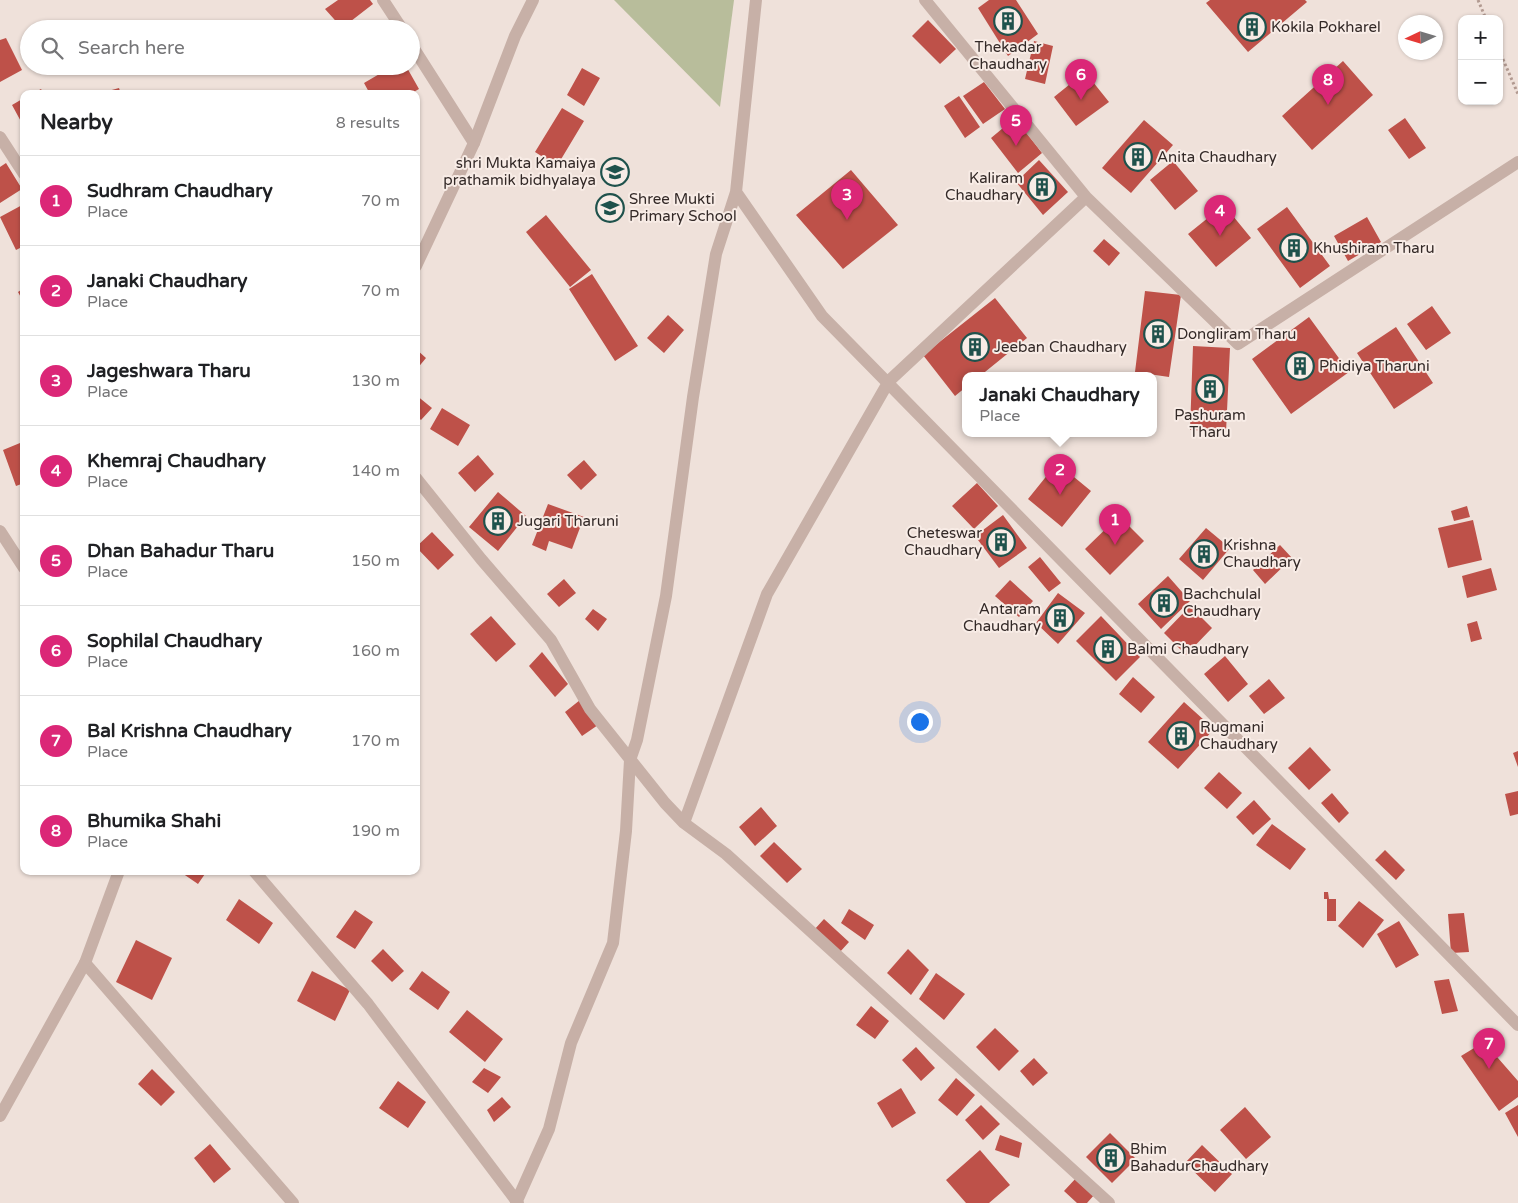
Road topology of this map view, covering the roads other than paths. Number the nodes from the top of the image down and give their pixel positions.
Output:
1 (383, 0) edge
2 (533, 0) edge
3 (756, 0) edge
4 (925, 0) edge
5 (396, 20) edge
6 (420, 58) edge
7 (0, 137) edge
8 (474, 143) junction
9 (1518, 162) edge
10 (20, 168) edge
11 (736, 192) junction
12 (1086, 198) junction
13 (420, 258) edge
14 (889, 381) junction
15 (420, 483) edge
16 (0, 531) edge
17 (20, 562) edge
18 (630, 760) junction
19 (684, 824) junction
20 (118, 875) edge
21 (257, 875) edge
22 (85, 963) junction
23 (1518, 1025) edge
24 (0, 1116) edge
25 (293, 1203) edge
26 (517, 1203) edge
27 (1109, 1203) edge

1 - 5 street
2 - 8 street
3 - 11 street
4 - 12 street
6 - 8 street
7 - 10 street
8 - 13 street
9 - 12 street
11 - 14 street
11 - 18 street
12 - 14 street
14 - 19 street
14 - 23 street
15 - 18 street
16 - 17 street
18 - 19 street
18 - 26 street
19 - 27 street
20 - 22 street
21 - 26 street
22 - 24 street
22 - 25 street

